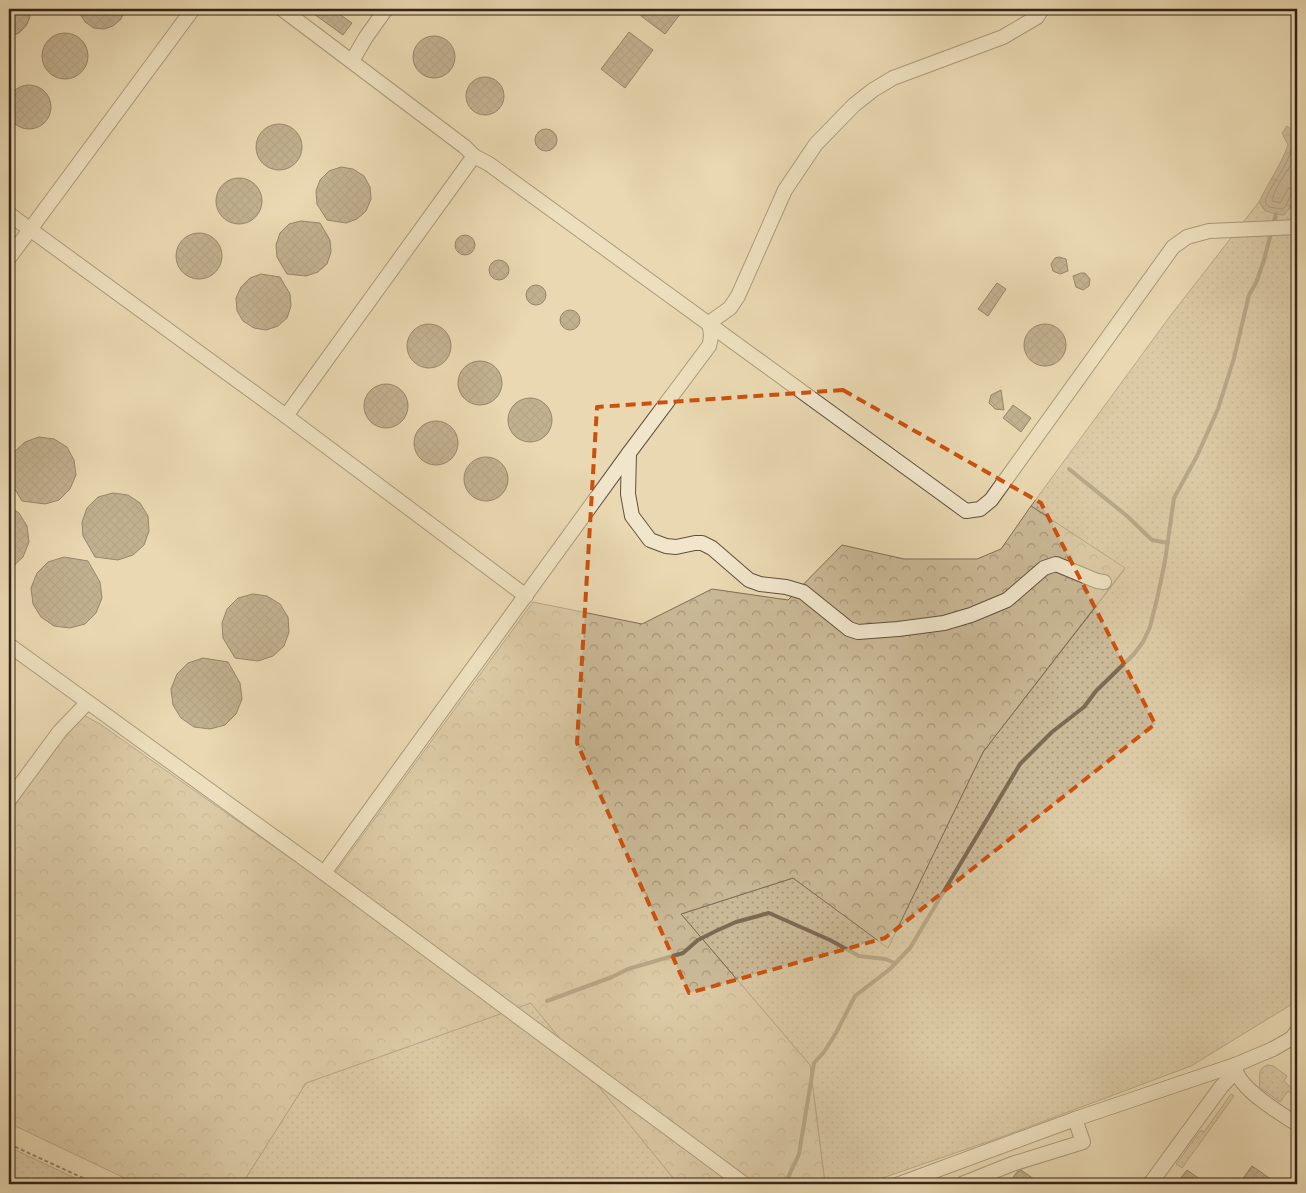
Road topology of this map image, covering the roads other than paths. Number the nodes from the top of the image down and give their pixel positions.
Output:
1 (193, 9) edge
2 (282, 9) edge
3 (386, 9) edge
4 (1042, 9) edge
5 (352, 61) junction
6 (474, 156) junction
7 (9, 214) edge
8 (1297, 227) edge
9 (30, 229) junction
10 (9, 258) edge
11 (709, 323) junction
12 (286, 416) junction
13 (629, 453) junction
14 (1104, 582) dead end
15 (526, 596) junction
16 (9, 645) edge
17 (87, 703) junction
18 (9, 800) edge
19 (324, 872) junction
20 (1297, 1031) edge
21 (1235, 1068) junction
22 (1075, 1119) junction
23 (1297, 1124) edge
24 (744, 1184) edge
25 (899, 1184) edge
26 (962, 1184) edge
27 (1150, 1184) edge

1 - 9 street
2 - 5 street
3 - 5 street
4 - 11 street
5 - 6 street
6 - 11 street
6 - 12 street
7 - 9 street
8 - 11 street
9 - 10 street
9 - 12 street
11 - 13 street
12 - 15 street
13 - 14 street
13 - 15 street
15 - 19 street
16 - 17 street
17 - 18 street
17 - 19 street
19 - 24 street
20 - 21 street
21 - 22 street
21 - 23 street
21 - 27 street
22 - 25 street
22 - 26 street

